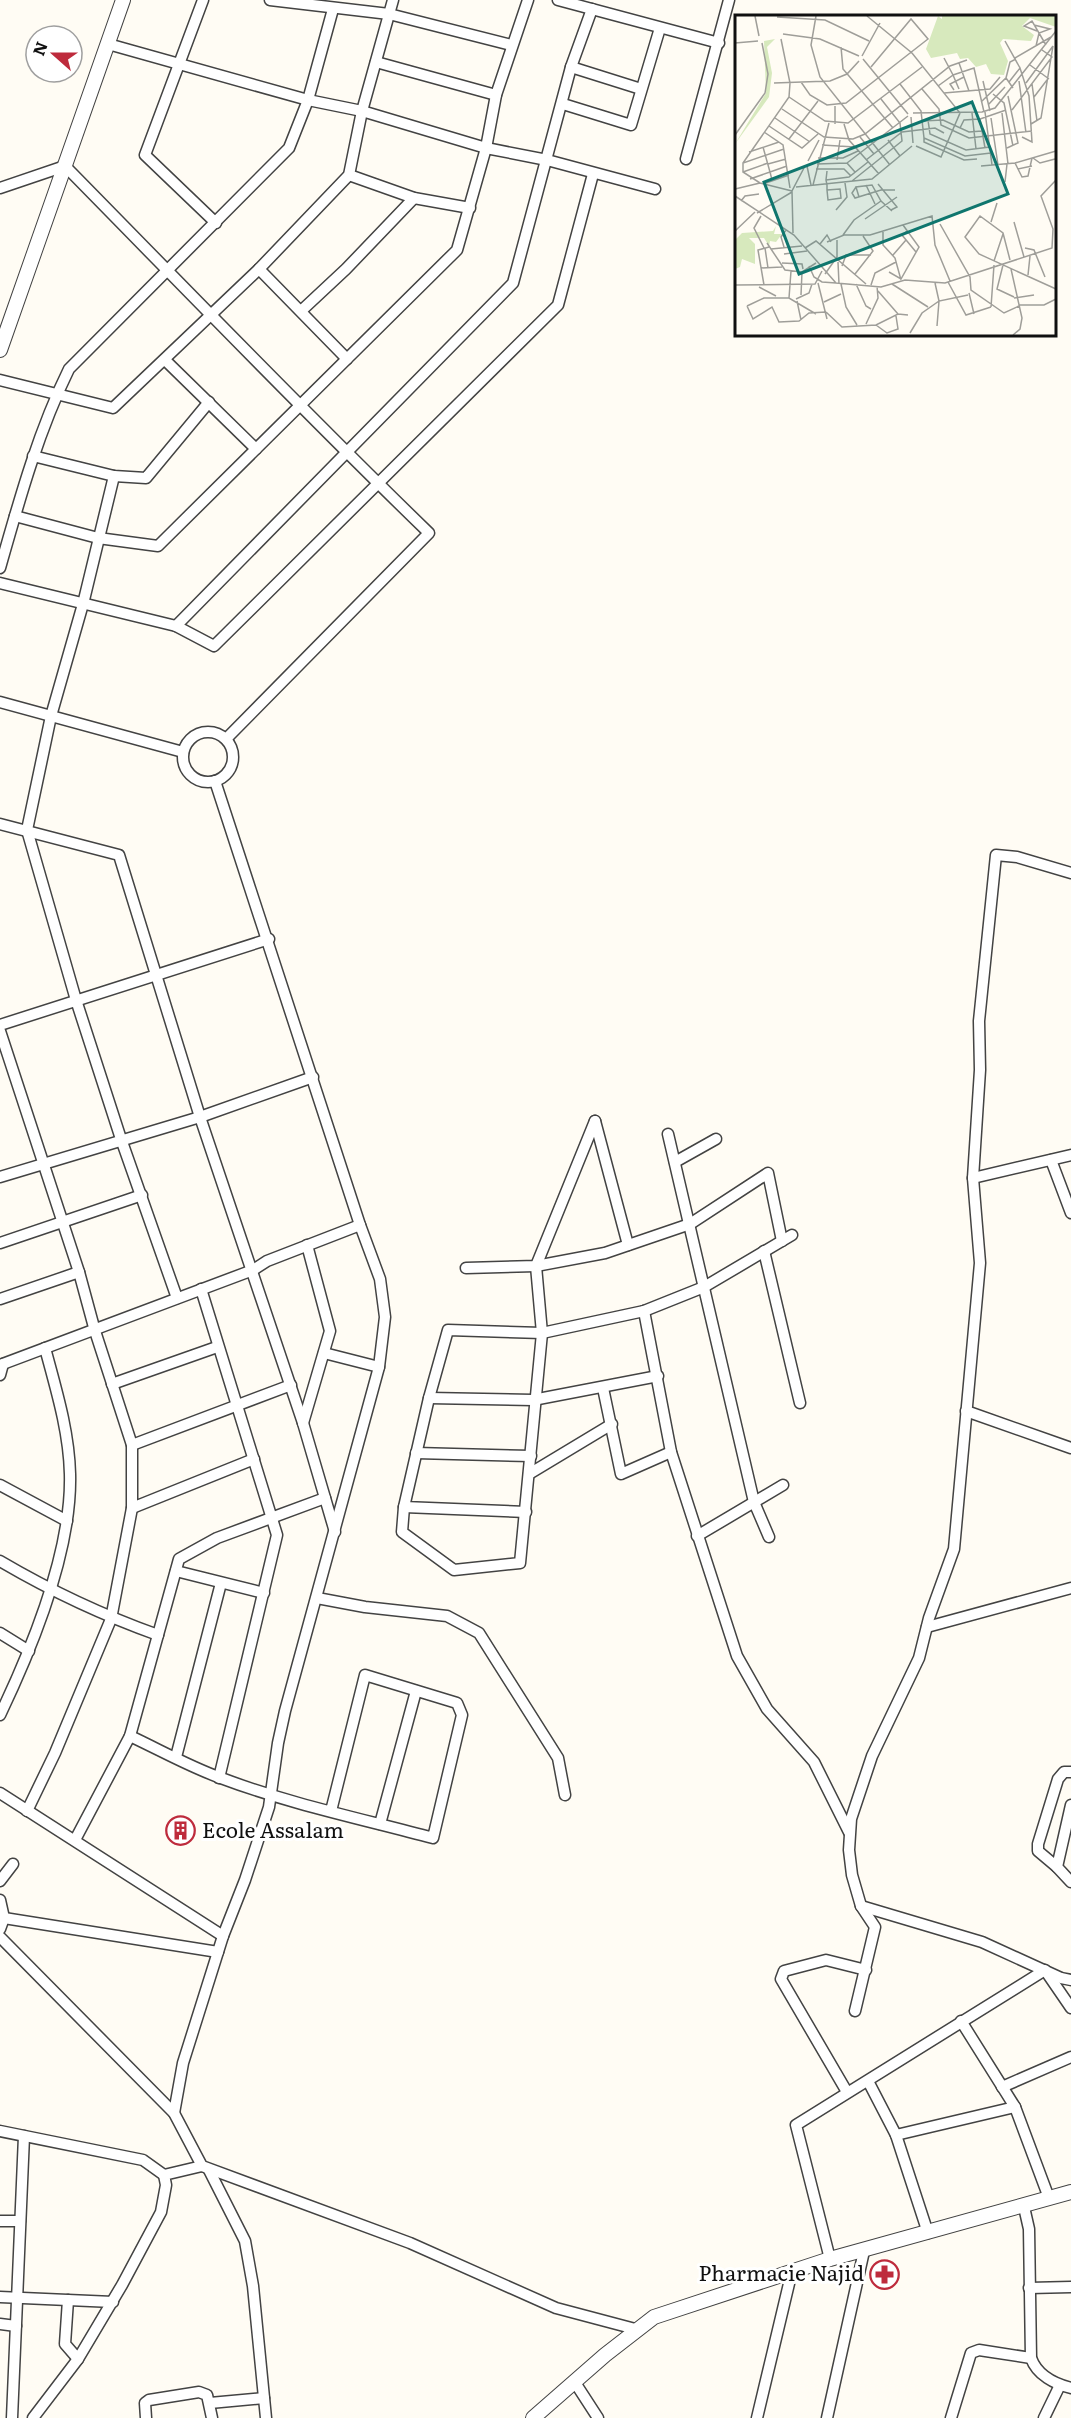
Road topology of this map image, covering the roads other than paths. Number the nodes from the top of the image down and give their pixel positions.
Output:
1 (123, 0) edge
2 (202, 0) edge
3 (270, 0) edge
4 (393, 0) edge
5 (528, 0) edge
6 (729, 0) edge
7 (564, 1) edge
8 (333, 9) junction
9 (592, 9) junction
10 (389, 14) junction
11 (660, 28) junction
12 (719, 43) junction
13 (108, 44) junction
14 (511, 45) junction
15 (376, 62) junction
16 (177, 63) junction
17 (571, 67) junction
18 (641, 89) junction
19 (496, 95) junction
20 (308, 100) junction
21 (563, 104) junction
22 (362, 111) junction
23 (486, 148) junction
24 (686, 159) dead end
25 (547, 160) junction
26 (65, 166) junction
27 (593, 174) junction
28 (349, 175) junction
29 (0, 188) edge
30 (655, 189) dead end
31 (414, 198) junction
32 (470, 208) junction
33 (216, 223) junction
34 (259, 269) junction
35 (168, 271) junction
36 (302, 311) junction
37 (213, 314) junction
38 (0, 350) edge
39 (348, 359) junction
40 (165, 360) junction
41 (0, 380) edge
42 (56, 396) junction
43 (209, 402) junction
44 (300, 407) junction
45 (255, 449) junction
46 (347, 451) junction
47 (33, 456) junction
48 (114, 476) junction
49 (378, 483) junction
50 (15, 516) junction
51 (98, 538) junction
52 (0, 568) edge
53 (0, 583) edge
54 (83, 604) junction
55 (176, 626) junction
56 (0, 702) edge
57 (51, 716) junction
58 (226, 739) junction
59 (183, 752) junction
60 (215, 781) junction
61 (0, 824) edge
62 (27, 830) junction
63 (1071, 873) edge
64 (269, 939) junction
65 (156, 975) junction
66 (76, 1000) junction
67 (0, 1025) edge
68 (0, 1031) edge
69 (313, 1077) junction
70 (200, 1116) junction
71 (668, 1134) dead end
72 (121, 1139) junction
73 (716, 1139) dead end
74 (1071, 1155) edge
75 (1051, 1160) junction
76 (675, 1162) junction
77 (42, 1163) junction
78 (0, 1177) edge
79 (973, 1178) junction
80 (142, 1195) junction
81 (1071, 1213) edge
82 (63, 1222) junction
83 (690, 1224) junction
84 (360, 1225) junction
85 (0, 1243) edge
86 (307, 1245) junction
87 (628, 1245) junction
88 (764, 1251) junction
89 (536, 1266) junction
90 (466, 1268) dead end
91 (252, 1270) junction
92 (79, 1272) junction
93 (704, 1287) junction
94 (201, 1289) junction
95 (177, 1298) junction
96 (0, 1299) edge
97 (644, 1311) junction
98 (94, 1331) junction
99 (542, 1333) junction
100 (217, 1347) junction
101 (45, 1348) junction
102 (324, 1353) junction
103 (2, 1364) edge
104 (379, 1367) junction
105 (0, 1376) edge
106 (658, 1376) junction
107 (112, 1384) junction
108 (291, 1385) junction
109 (603, 1388) junction
110 (429, 1398) junction
111 (536, 1400) junction
112 (801, 1403) dead end
113 (238, 1405) junction
114 (966, 1411) junction
115 (303, 1423) junction
116 (612, 1424) junction
117 (132, 1445) junction
118 (1071, 1448) edge
119 (671, 1452) junction
120 (416, 1453) junction
121 (531, 1456) junction
122 (255, 1459) junction
123 (529, 1474) junction
124 (0, 1485) edge
125 (783, 1485) dead end
126 (325, 1498) junction
127 (754, 1502) junction
128 (404, 1507) junction
129 (132, 1508) junction
130 (526, 1512) junction
131 (274, 1517) junction
132 (67, 1521) junction
133 (336, 1535) junction
134 (697, 1536) junction
135 (769, 1537) dead end
136 (0, 1561) edge
137 (176, 1571) junction
138 (221, 1583) junction
139 (1071, 1588) edge
140 (50, 1590) junction
141 (264, 1593) junction
142 (317, 1598) junction
143 (111, 1618) junction
144 (927, 1626) junction
145 (0, 1634) edge
146 (158, 1635) junction
147 (29, 1651) junction
148 (416, 1690) junction
149 (1, 1712) edge
150 (130, 1736) junction
151 (176, 1757) junction
152 (1071, 1772) edge
153 (219, 1778) junction
154 (0, 1793) edge
155 (271, 1795) junction
156 (565, 1795) dead end
157 (1071, 1805) edge
158 (27, 1811) junction
159 (330, 1811) junction
160 (380, 1824) junction
161 (849, 1832) junction
162 (75, 1840) junction
163 (13, 1864) dead end
164 (1057, 1867) junction
165 (0, 1881) edge
166 (1071, 1882) edge
167 (0, 1900) edge
168 (861, 1906) junction
169 (4, 1918) junction
170 (0, 1929) edge
171 (223, 1936) junction
172 (0, 1937) edge
173 (218, 1952) junction
174 (866, 1970) junction
175 (1045, 1970) junction
176 (1071, 1980) edge
177 (1071, 2008) edge
178 (855, 2011) dead end
179 (961, 2021) junction
180 (1071, 2057) edge
181 (868, 2081) junction
182 (1002, 2087) junction
183 (847, 2092) junction
184 (1014, 2107) junction
185 (174, 2113) junction
186 (0, 2131) edge
187 (896, 2135) junction
188 (24, 2136) junction
189 (206, 2168) junction
190 (164, 2175) junction
191 (1071, 2192) edge
192 (1049, 2198) junction
193 (1024, 2207) junction
194 (0, 2220) edge
195 (20, 2221) junction
196 (928, 2233) junction
197 (864, 2251) junction
198 (830, 2259) junction
199 (792, 2271) junction
200 (1071, 2287) edge
201 (1029, 2288) junction
202 (0, 2297) edge
203 (17, 2298) junction
204 (68, 2300) junction
205 (113, 2302) junction
206 (0, 2324) edge
207 (16, 2326) junction
208 (639, 2330) junction
209 (1031, 2358) junction
210 (78, 2359) junction
211 (574, 2381) junction
212 (1065, 2386) edge
213 (264, 2398) junction
214 (210, 2403) junction
215 (12, 2418) edge
216 (33, 2418) edge
217 (146, 2418) edge
218 (212, 2418) edge
219 (266, 2418) edge
220 (533, 2418) edge
221 (598, 2418) edge
222 (757, 2418) edge
223 (827, 2418) edge
224 (951, 2418) edge
225 (1044, 2418) edge

1 - 13 street
2 - 16 street
3 - 8 street
4 - 10 street
5 - 14 street
6 - 12 street
7 - 9 street
8 - 10 street
8 - 20 street
9 - 11 street
9 - 17 street
10 - 14 street
10 - 15 street
11 - 12 street
11 - 18 street
12 - 24 street
13 - 16 street
13 - 26 street
14 - 19 street
15 - 19 street
15 - 22 street
16 - 20 street
16 - 33 street
17 - 18 street
17 - 21 street
18 - 21 street
19 - 23 street
20 - 22 street
20 - 33 street
21 - 25 street
22 - 23 street
22 - 28 street
23 - 25 street
23 - 32 street
25 - 27 street
25 - 46 street
26 - 29 street
26 - 35 street
26 - 38 street
27 - 30 street
27 - 49 street
28 - 31 street
28 - 34 street
31 - 32 street
31 - 36 street
32 - 39 street
33 - 35 street
34 - 36 street
34 - 37 street
35 - 37 street
35 - 42 street
36 - 39 street
37 - 40 street
37 - 44 street
39 - 44 street
40 - 42 street
40 - 43 street
41 - 42 street
42 - 47 street
43 - 45 street
43 - 48 street
44 - 45 street
44 - 46 street
45 - 51 street
46 - 49 street
46 - 55 street
47 - 48 street
47 - 50 street
48 - 51 street
49 - 55 street
49 - 58 street
50 - 51 street
50 - 52 street
51 - 54 street
53 - 54 street
54 - 55 street
54 - 57 street
56 - 57 street
57 - 59 street
57 - 62 street
58 - 59 street
58 - 60 street
59 - 60 street
60 - 64 street
61 - 62 street
62 - 65 street
62 - 66 street
63 - 79 street
64 - 65 street
64 - 69 street
65 - 66 street
65 - 70 street
66 - 67 street
66 - 72 street
68 - 77 street
69 - 70 street
69 - 84 street
70 - 72 street
70 - 91 street
71 - 76 street
72 - 77 street
72 - 80 street
73 - 76 street
74 - 75 street
75 - 79 street
75 - 81 street
76 - 83 street
77 - 78 street
77 - 82 street
79 - 114 street
80 - 82 street
80 - 95 street
82 - 85 street
82 - 92 street
83 - 87 street
83 - 88 street
83 - 93 street
84 - 86 street
84 - 104 street
86 - 91 street
86 - 102 street
87 - 89 street
87 - 89 street
88 - 93 street
88 - 112 street
89 - 90 street
89 - 99 street
91 - 94 street
91 - 108 street
92 - 96 street
92 - 98 street
93 - 97 street
93 - 127 street
94 - 95 street
94 - 100 street
95 - 98 street
97 - 99 street
97 - 106 street
98 - 101 street
98 - 107 street
99 - 110 street
99 - 111 street
100 - 107 street
100 - 113 street
101 - 103 street
101 - 132 street
102 - 104 street
102 - 115 street
103 - 105 street
104 - 133 street
106 - 109 street
106 - 119 street
107 - 117 street
108 - 113 street
108 - 115 street
109 - 111 street
109 - 116 street
110 - 111 street
110 - 120 street
111 - 121 street
113 - 117 street
113 - 122 street
114 - 118 street
114 - 144 street
115 - 126 street
116 - 119 street
116 - 123 street
117 - 129 street
119 - 134 street
120 - 121 street
120 - 128 street
121 - 123 street
122 - 129 street
122 - 131 street
123 - 130 street
124 - 132 street
125 - 127 street
126 - 131 street
126 - 133 street
127 - 134 street
127 - 135 street
128 - 130 street
128 - 130 street
129 - 143 street
131 - 137 street
131 - 141 street
132 - 140 street
133 - 142 street
134 - 161 street
136 - 140 street
137 - 138 street
137 - 146 street
138 - 141 street
138 - 151 street
139 - 144 street
140 - 143 street
140 - 147 street
141 - 153 street
142 - 155 street
142 - 156 street
143 - 146 street
143 - 158 street
144 - 161 street
145 - 147 street
146 - 150 street
147 - 149 street
148 - 159 street
148 - 160 street
148 - 160 street
150 - 151 street
150 - 162 street
151 - 153 street
152 - 164 street
153 - 155 street
154 - 158 street
155 - 159 street
155 - 171 street
157 - 164 street
158 - 162 street
159 - 160 street
161 - 168 street
162 - 171 street
163 - 165 street
164 - 166 street
167 - 169 street
168 - 174 street
168 - 175 street
169 - 170 street
169 - 173 street
171 - 173 street
172 - 185 street
173 - 185 street
174 - 178 street
174 - 183 street
175 - 176 street
175 - 177 street
175 - 179 street
179 - 181 street
179 - 182 street
180 - 182 street
181 - 183 street
181 - 187 street
182 - 184 street
183 - 198 street
184 - 187 street
184 - 192 street
185 - 189 street
186 - 188 street
187 - 196 street
188 - 190 street
188 - 195 street
189 - 190 street
189 - 208 street
189 - 213 street
190 - 205 street
191 - 192 street
192 - 193 street
193 - 196 street
193 - 201 street
194 - 195 street
195 - 203 street
196 - 197 street
197 - 198 street
197 - 223 street
198 - 199 street
199 - 208 street
199 - 222 street
200 - 201 street
201 - 209 street
202 - 203 street
203 - 204 street
203 - 207 street
204 - 205 street
204 - 210 street
205 - 210 street
206 - 207 street
207 - 215 street
208 - 211 street
209 - 212 street
209 - 224 street
210 - 216 street
211 - 220 street
211 - 221 street
212 - 225 street
213 - 214 street
213 - 219 street
214 - 217 street
214 - 218 street

